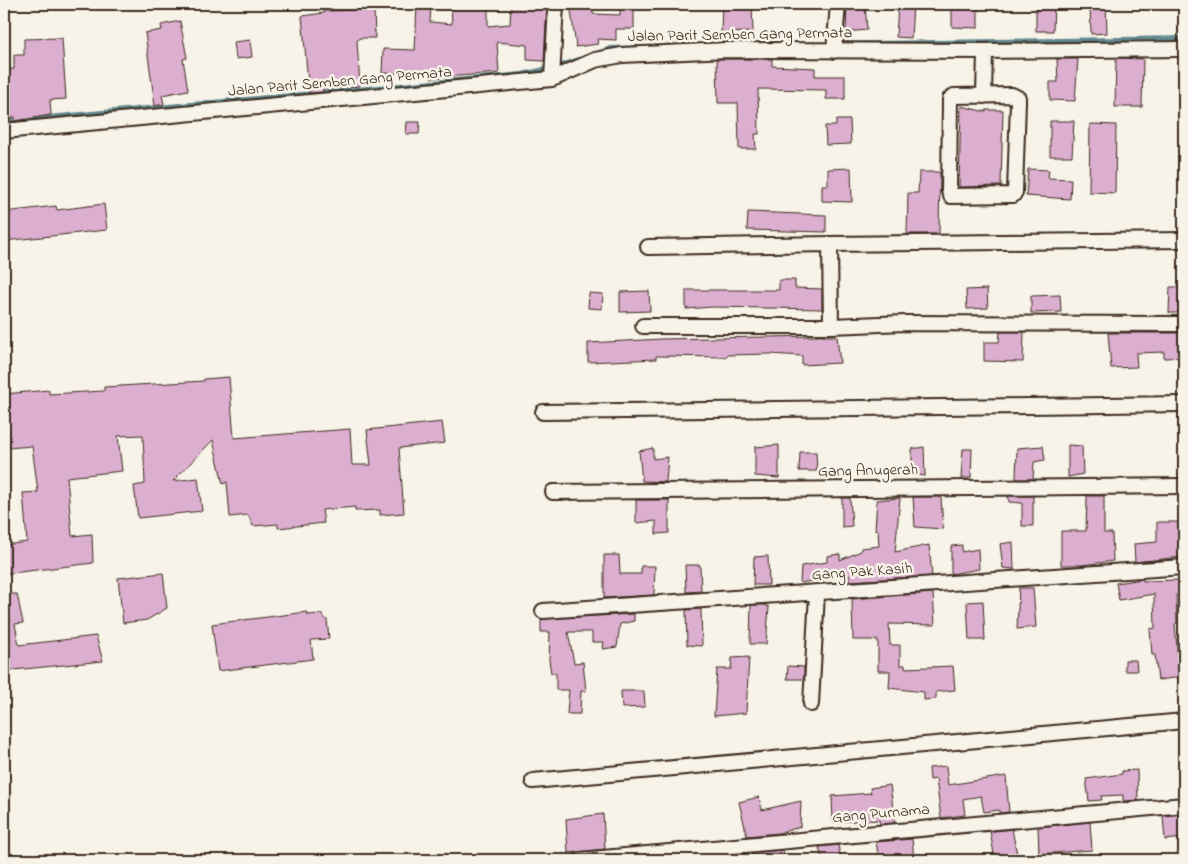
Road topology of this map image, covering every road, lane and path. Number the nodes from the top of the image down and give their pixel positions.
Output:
1 (556, 4) edge
2 (838, 4) edge
3 (1184, 49) edge
4 (834, 50) junction
5 (985, 51) junction
6 (552, 80) junction
7 (984, 96) junction
8 (4, 131) edge
9 (1184, 240) edge
10 (830, 244) junction
11 (648, 247) dead end
12 (1184, 324) edge
13 (642, 326) dead end
14 (831, 326) junction
15 (1184, 404) edge
16 (543, 412) dead end
17 (1184, 486) edge
18 (553, 492) dead end
19 (1184, 567) edge
20 (817, 593) junction
21 (542, 611) dead end
22 (811, 704) dead end
23 (1184, 722) edge
24 (533, 781) dead end
25 (1184, 805) edge
26 (581, 860) edge

1 - 6 street
2 - 4 street
3 - 5 street, Jalan Parit Semben Gang Permata
4 - 5 street, Jalan Parit Semben Gang Permata
4 - 6 street, Jalan Parit Semben Gang Permata
5 - 7 street
6 - 8 street, Jalan Parit Semben Gang Permata
7 - 7 street
9 - 10 street
10 - 11 street
10 - 14 street
12 - 14 street
13 - 14 street
15 - 16 street
17 - 18 street, Gang Anugerah
19 - 20 street, Gang Pak Kasih
20 - 21 street, Gang Pak Kasih
20 - 22 street
23 - 24 street
25 - 26 street, Gang Purnama

